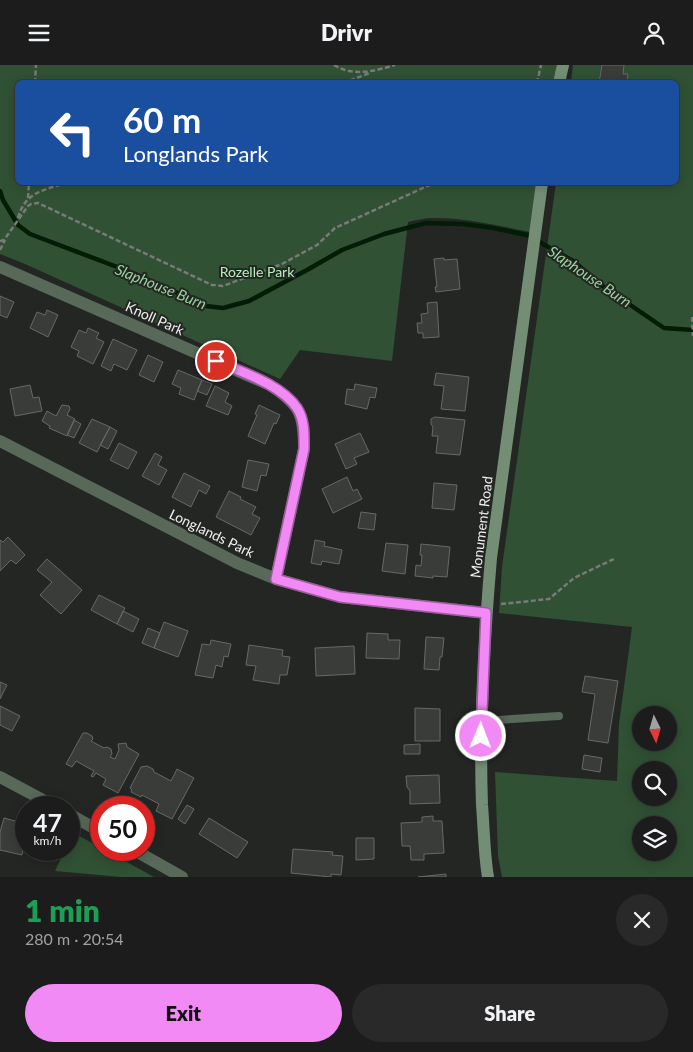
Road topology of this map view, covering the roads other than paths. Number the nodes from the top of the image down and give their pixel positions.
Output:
1 (563, 65) edge
2 (560, 80) edge
3 (542, 185) edge
4 (0, 267) edge
5 (0, 441) edge
6 (276, 579) junction
7 (486, 609) junction
8 (559, 716) dead end
9 (481, 721) junction
10 (0, 777) edge
11 (35, 796) edge
12 (154, 861) edge
13 (182, 877) edge
14 (488, 877) edge

1 - 2 main road
3 - 7 main road, Monument Road
4 - 6 street, Knoll Park
5 - 6 street, Longlands Park
6 - 7 street, Longlands Park
7 - 9 main road, Monument Road
8 - 9 lane
9 - 14 main road, Monument Road
10 - 11 street
12 - 13 street

